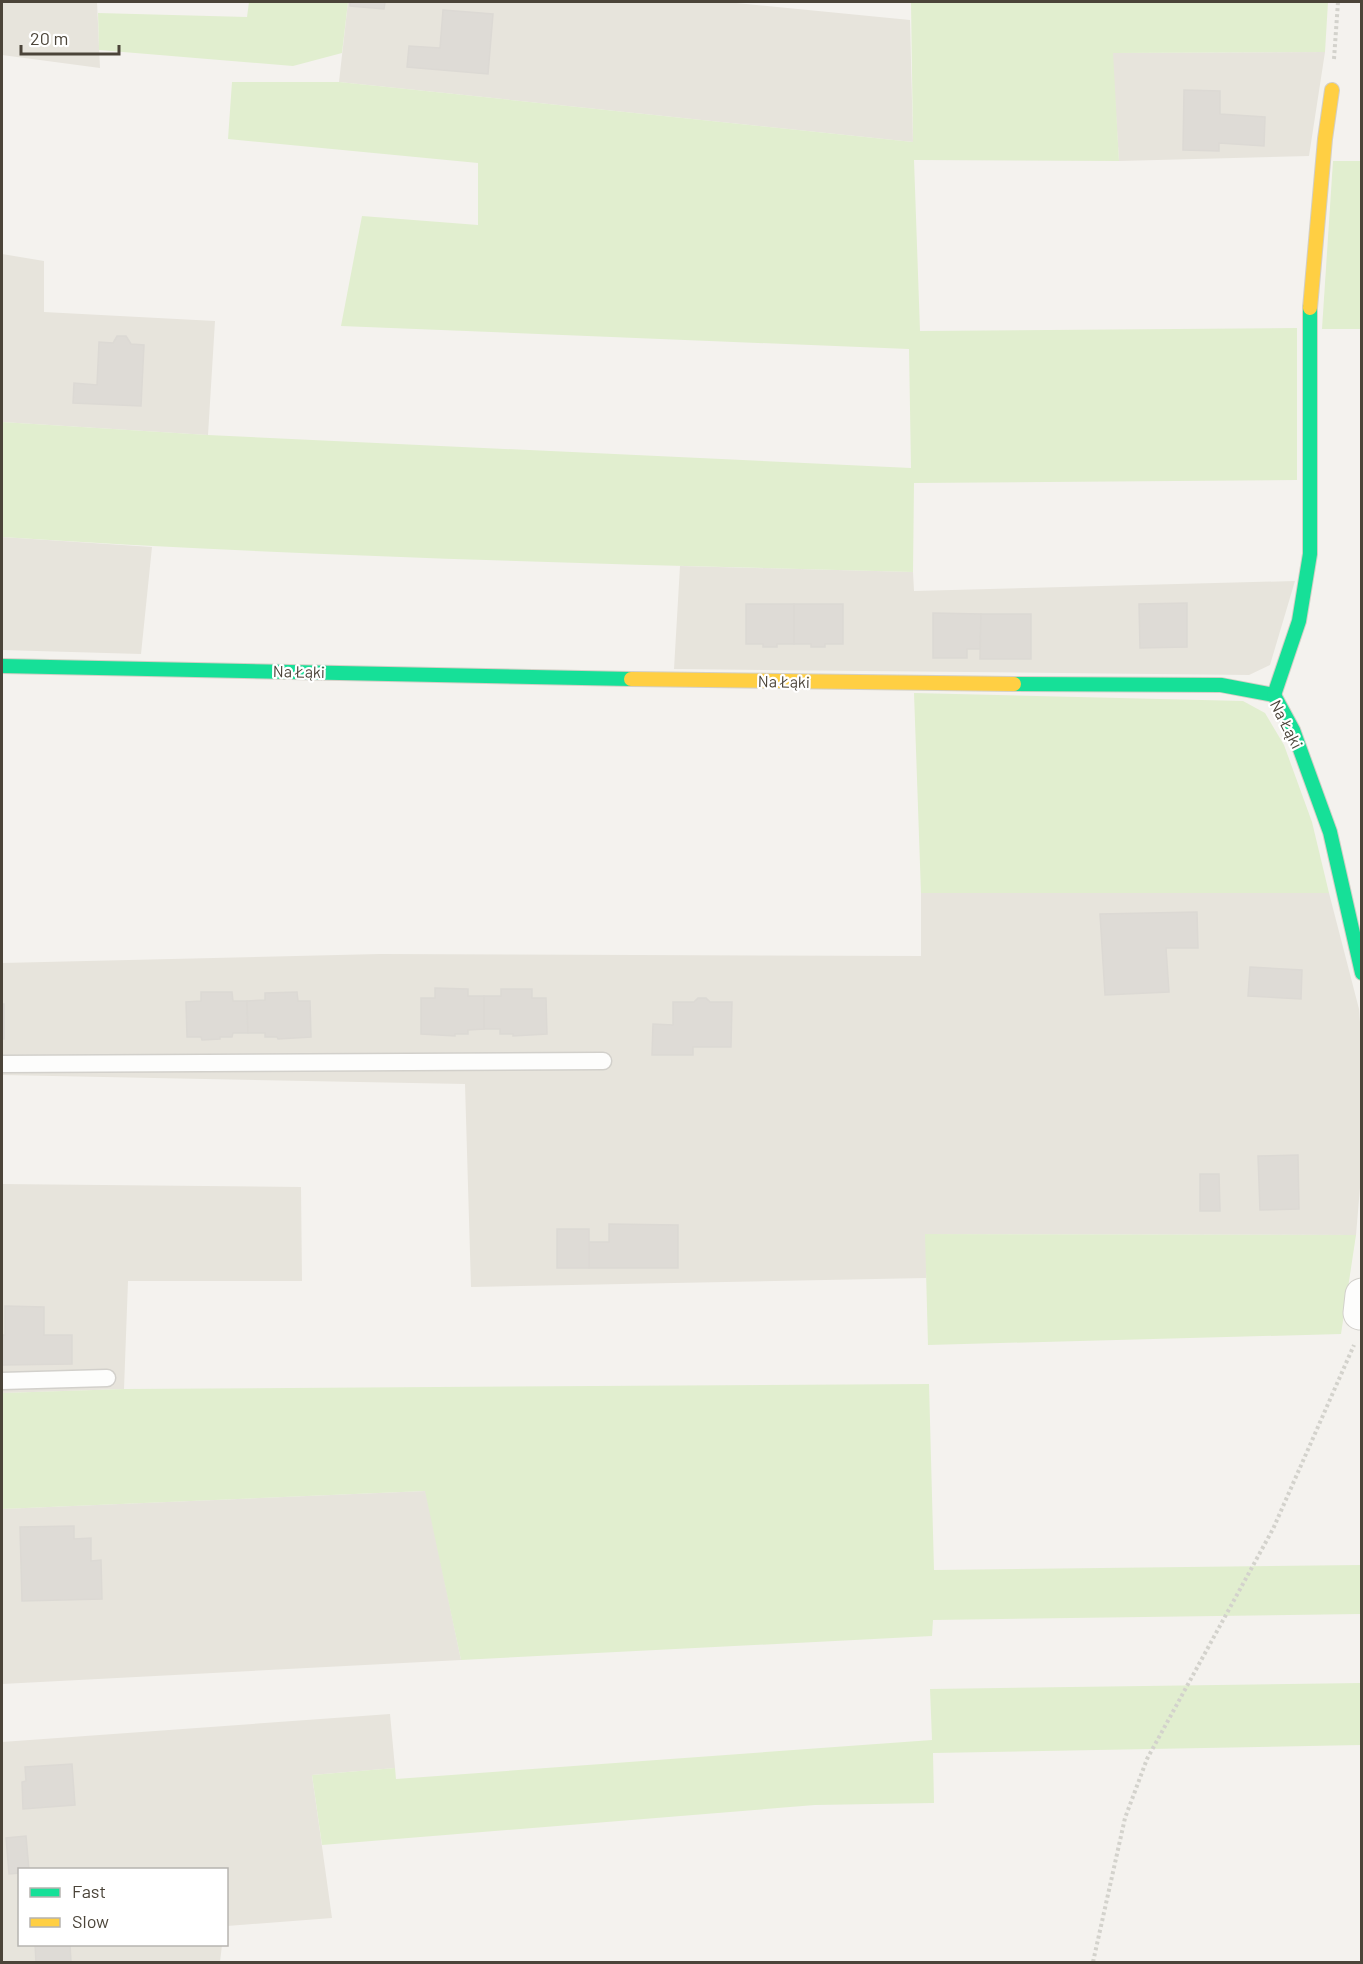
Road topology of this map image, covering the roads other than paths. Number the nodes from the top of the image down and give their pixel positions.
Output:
1 (1332, 90) road end
2 (2, 666) edge
3 (1274, 695) junction
4 (1362, 973) edge
5 (603, 1061) dead end
6 (2, 1064) edge
7 (107, 1378) dead end
8 (2, 1381) edge

1 - 3 street
2 - 3 street, Na Łąki
3 - 4 street, Na Łąki
5 - 6 lane
7 - 8 lane

